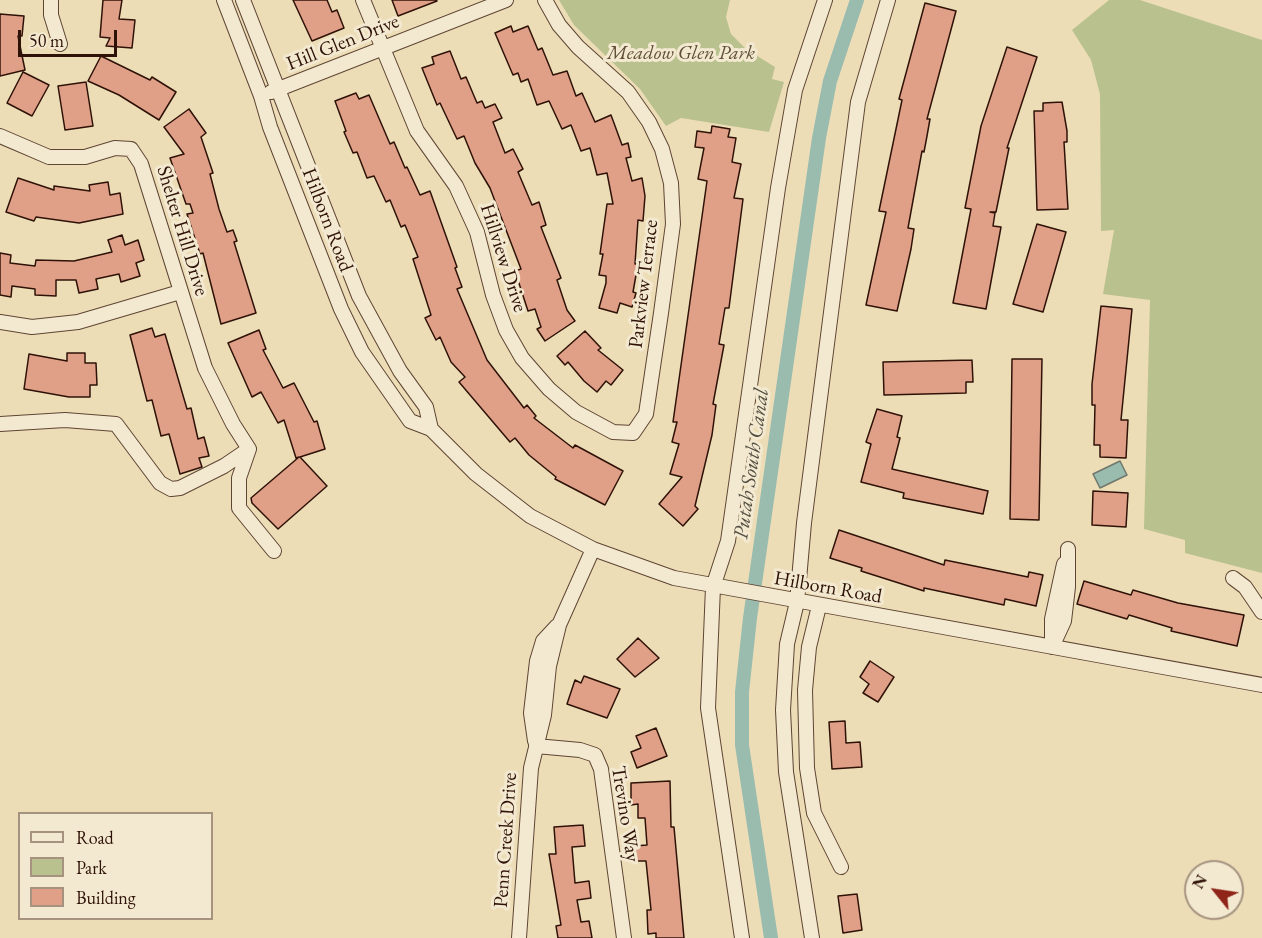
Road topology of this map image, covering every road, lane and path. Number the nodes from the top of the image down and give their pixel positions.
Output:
1 (51, 0) edge
2 (224, 0) edge
3 (243, 0) edge
4 (363, 0) edge
5 (506, 0) edge
6 (544, 0) edge
7 (825, 0) edge
8 (888, 0) edge
9 (60, 44) dead end
10 (381, 49) junction
11 (278, 89) junction
12 (261, 96) junction
13 (0, 136) edge
14 (180, 292) junction
15 (0, 322) edge
16 (0, 424) edge
17 (431, 429) junction
18 (633, 434) joint
19 (249, 449) junction
20 (593, 549) junction
21 (274, 551) dead end
22 (1233, 578) dead end
23 (718, 588) junction
24 (793, 601) junction
25 (819, 606) junction
26 (1262, 612) edge
27 (559, 625) junction
28 (1052, 647) junction
29 (549, 666) junction
30 (1262, 685) edge
31 (533, 693) junction
32 (536, 746) junction
33 (841, 867) dead end
34 (519, 938) edge
35 (624, 938) edge
36 (742, 938) edge
37 (813, 938) edge

1 - 9 street
2 - 12 street, Hilborn Road
3 - 11 street, Hilborn Road
4 - 10 street, Hillview Drive
5 - 10 street, Hill Glen Drive
6 - 18 street, Parkview Terrace
7 - 23 street
8 - 24 street
10 - 11 street, Hill Glen Drive
10 - 18 street, Hillview Drive
11 - 12 street, Hill Glen Drive
11 - 17 street, Hilborn Road
12 - 17 street, Hilborn Road
13 - 14 street, Shelter Hill Drive
14 - 15 street
14 - 19 street, Shelter Hill Drive
16 - 19 street
17 - 20 street, Hilborn Road
19 - 21 street
20 - 23 street, Hilborn Road
20 - 27 street, Penn Creek Drive
22 - 26 street
23 - 24 street, Hilborn Road
23 - 36 street
24 - 25 street, Hilborn Road
24 - 37 street
25 - 28 street, Hilborn Road
25 - 33 street
27 - 29 street, Penn Creek Drive
27 - 31 street, Penn Creek Drive
28 - 28 street
28 - 30 street, Hilborn Road
29 - 31 street, Penn Creek Drive
29 - 32 street, Penn Creek Drive
31 - 32 street, Penn Creek Drive
32 - 34 street, Penn Creek Drive
32 - 35 street, Trevino Way

